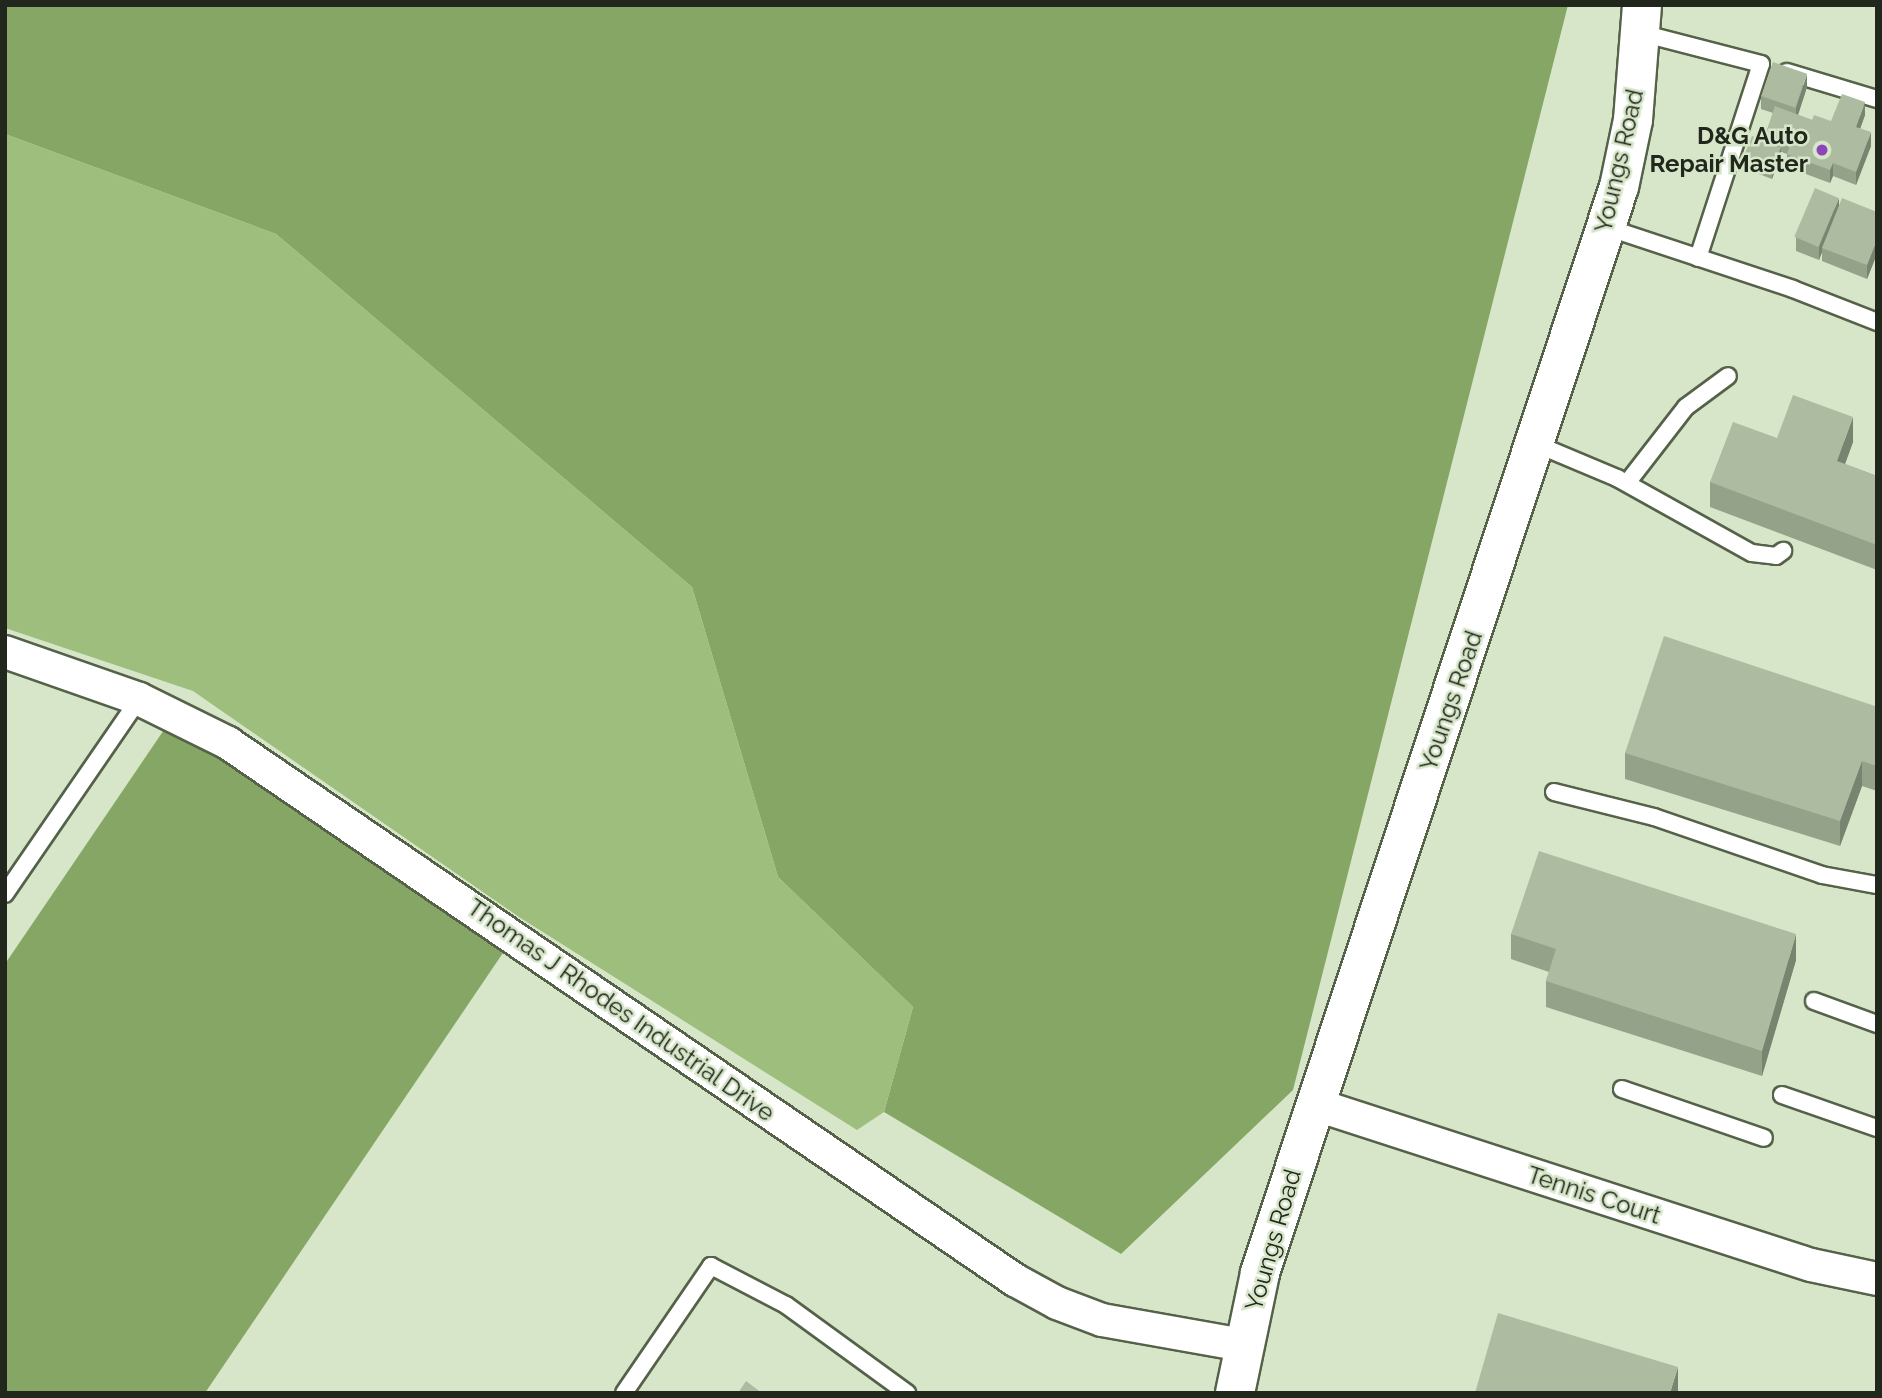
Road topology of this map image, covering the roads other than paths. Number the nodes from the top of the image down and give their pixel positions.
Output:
1 (1641, 19) edge
2 (1761, 64) junction
3 (1877, 99) edge
4 (1606, 227) junction
5 (1698, 258) junction
6 (1877, 323) edge
7 (1728, 376) dead end
8 (1536, 444) junction
9 (1627, 483) junction
10 (1783, 551) dead end
11 (5, 652) edge
12 (139, 699) junction
13 (1554, 792) dead end
14 (1877, 884) edge
15 (5, 894) edge
16 (1814, 1001) dead end
17 (1877, 1024) edge
18 (1622, 1089) dead end
19 (1782, 1095) dead end
20 (1314, 1104) junction
21 (1877, 1128) edge
22 (1764, 1138) dead end
23 (1877, 1279) edge
24 (1243, 1345) junction
25 (624, 1393) edge
26 (907, 1393) edge
27 (1235, 1393) edge

1 - 2 lane
1 - 4 street, Youngs Road
2 - 3 lane
2 - 5 lane
4 - 5 lane
4 - 8 street, Youngs Road
5 - 6 lane
7 - 9 lane
8 - 9 lane
8 - 20 street, Youngs Road
9 - 10 lane
11 - 12 street, Thomas J Rhodes Industrial Drive
12 - 15 lane
12 - 24 street, Thomas J Rhodes Industrial Drive
13 - 14 lane
16 - 17 lane
18 - 22 lane
19 - 21 lane
20 - 23 street, Tennis Court
20 - 24 street, Youngs Road
24 - 27 street, Youngs Road
25 - 26 lane

